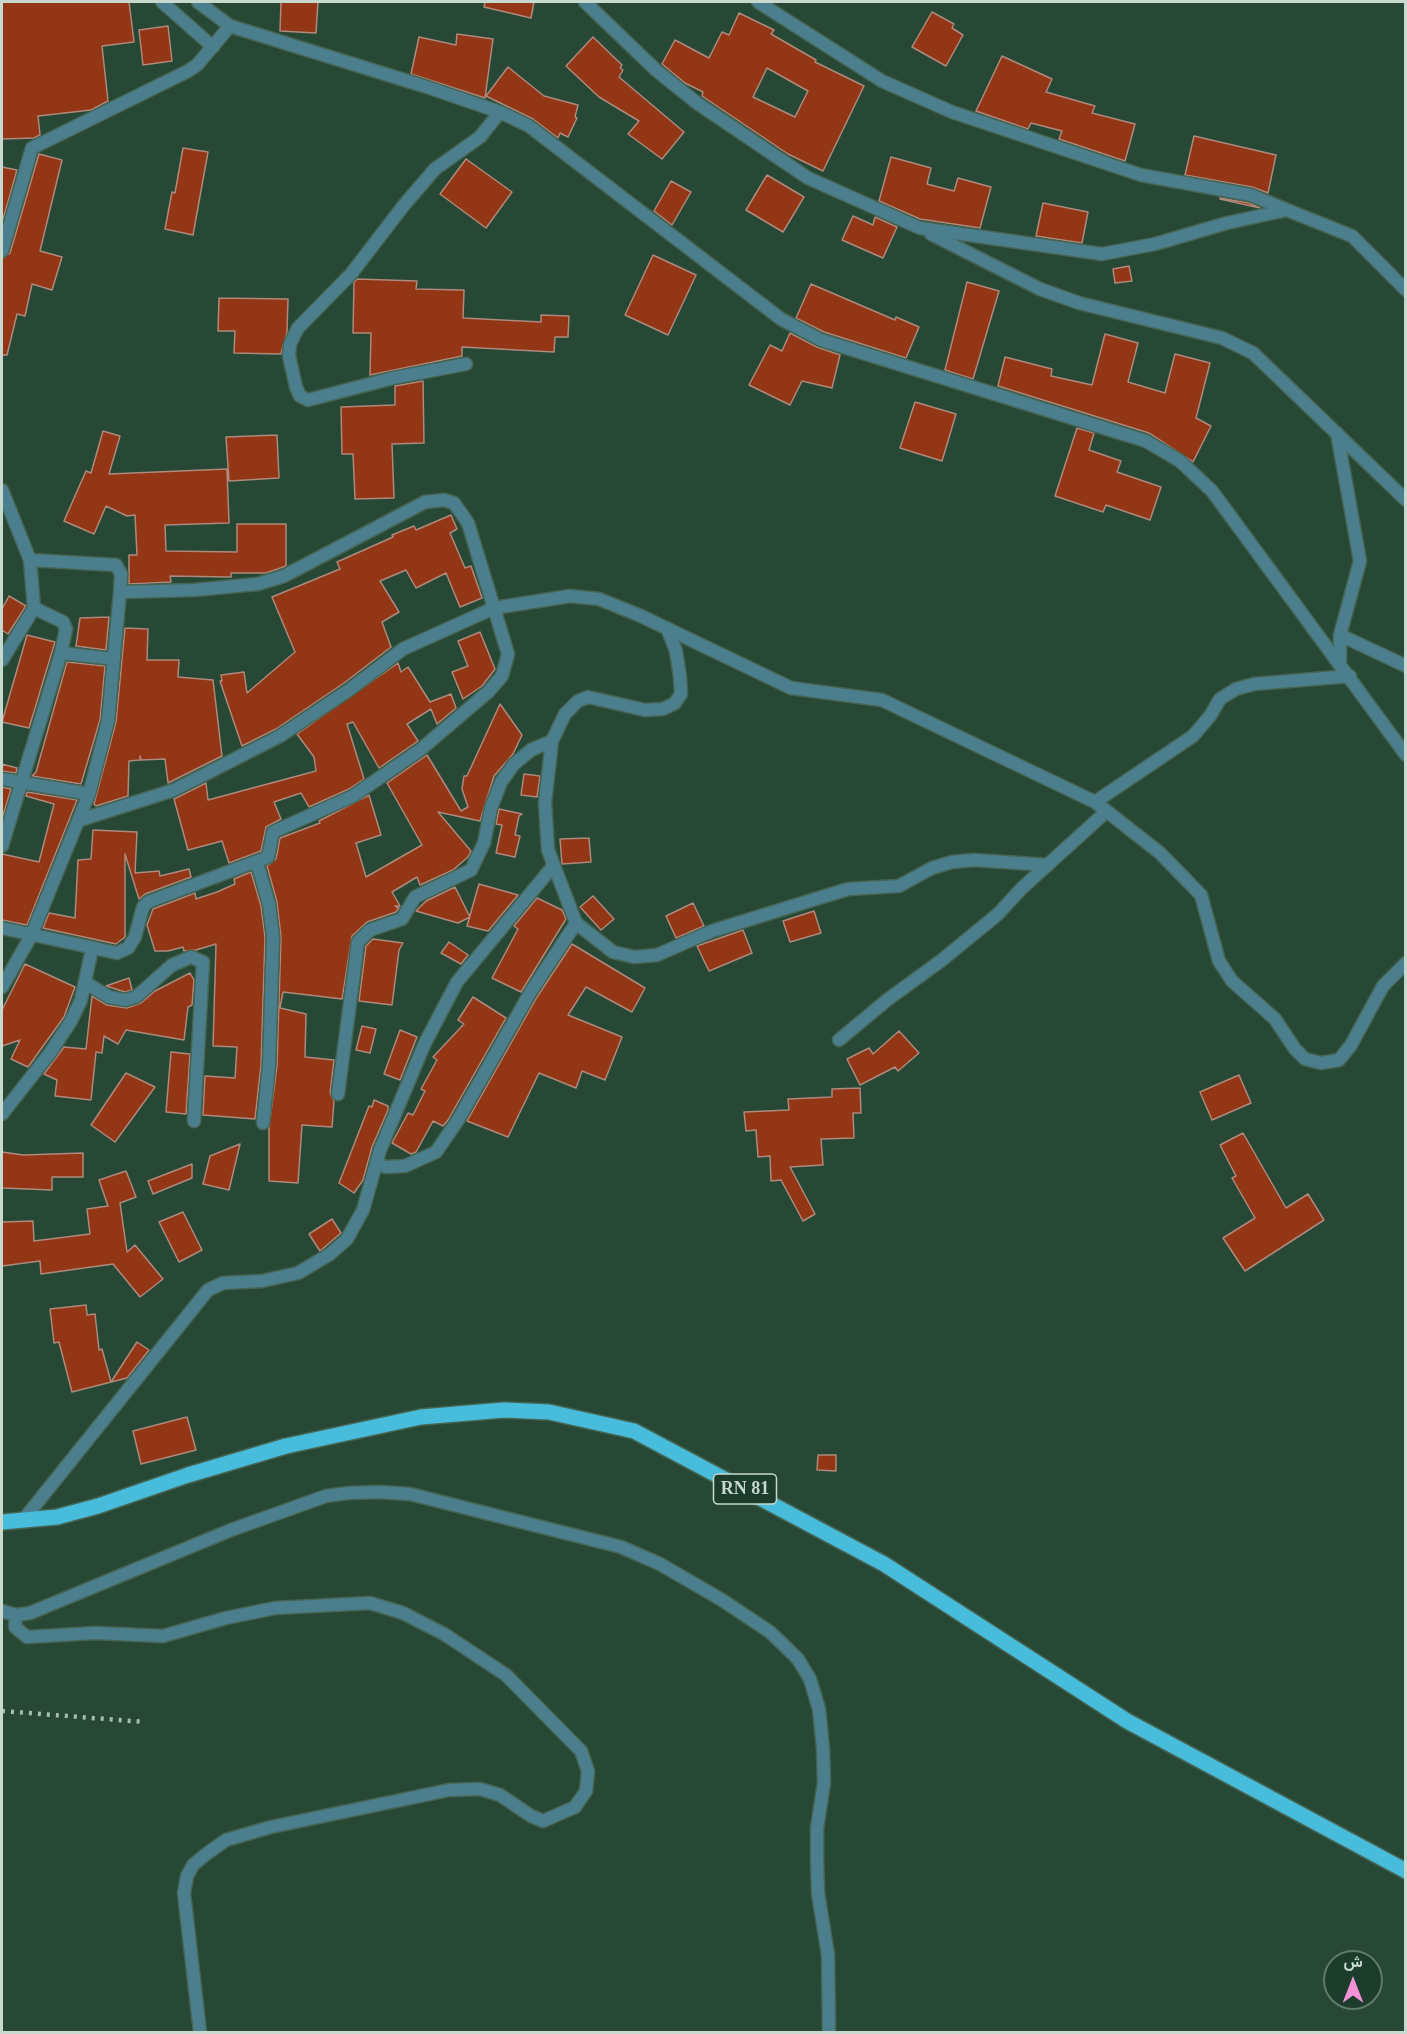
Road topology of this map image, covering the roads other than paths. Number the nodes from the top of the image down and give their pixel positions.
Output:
1 (162, 2) edge
2 (198, 2) edge
3 (585, 2) edge
4 (758, 2) edge
5 (230, 26) junction
6 (213, 47) junction
7 (500, 112) junction
8 (1287, 210) junction
9 (920, 228) junction
10 (2, 251) edge
11 (1406, 290) edge
12 (466, 364) dead end
13 (1337, 433) junction
14 (2, 490) edge
15 (1406, 500) edge
16 (30, 560) junction
17 (120, 592) junction
18 (34, 608) junction
19 (494, 608) junction
20 (667, 628) junction
21 (1340, 635) junction
22 (61, 653) junction
23 (114, 659) junction
24 (2, 660) edge
25 (1340, 663) junction
26 (1406, 666) edge
27 (1350, 676) junction
28 (552, 741) junction
29 (1406, 755) edge
30 (2, 779) edge
31 (20, 784) junction
32 (89, 794) junction
33 (1095, 802) junction
34 (1107, 811) junction
35 (80, 820) junction
36 (2, 846) edge
37 (257, 863) junction
38 (1048, 865) junction
39 (554, 866) junction
40 (576, 923) junction
41 (2, 928) edge
42 (31, 936) junction
43 (92, 949) junction
44 (1406, 963) edge
45 (86, 983) junction
46 (2, 987) edge
47 (840, 1040) dead end
48 (338, 1094) dead end
49 (2, 1114) edge
50 (194, 1121) dead end
51 (263, 1123) dead end
52 (376, 1163) junction
53 (10, 1520) edge
54 (2, 1611) edge
55 (16, 1615) junction
56 (1406, 1871) edge
57 (200, 2032) edge
58 (829, 2032) edge

1 - 6 street
2 - 5 street
3 - 9 street
4 - 8 street
5 - 6 street
5 - 7 street
6 - 10 street
7 - 12 street
7 - 25 street
8 - 9 street
8 - 11 street
9 - 13 street
13 - 15 street
13 - 21 street
14 - 16 street
16 - 17 street
16 - 18 street
17 - 19 street
17 - 23 street
18 - 22 street
18 - 24 street
19 - 20 street
19 - 35 street
19 - 37 street
20 - 28 street
20 - 33 street
21 - 25 street
21 - 26 street
22 - 23 street
22 - 31 street
23 - 32 street
25 - 27 street
27 - 29 street
27 - 33 street
28 - 39 street
28 - 48 street
30 - 31 street
31 - 32 street
31 - 36 street
32 - 35 street
33 - 34 street
34 - 38 street
34 - 44 street
35 - 42 street
37 - 43 street
37 - 51 street
38 - 40 street
38 - 47 street
39 - 40 street
39 - 52 street
40 - 52 street
41 - 42 street
42 - 43 street
42 - 46 street
43 - 45 street
45 - 49 street
45 - 50 street
52 - 53 street
53 - 56 main road, RN 81
54 - 55 street
55 - 57 street
55 - 58 street

